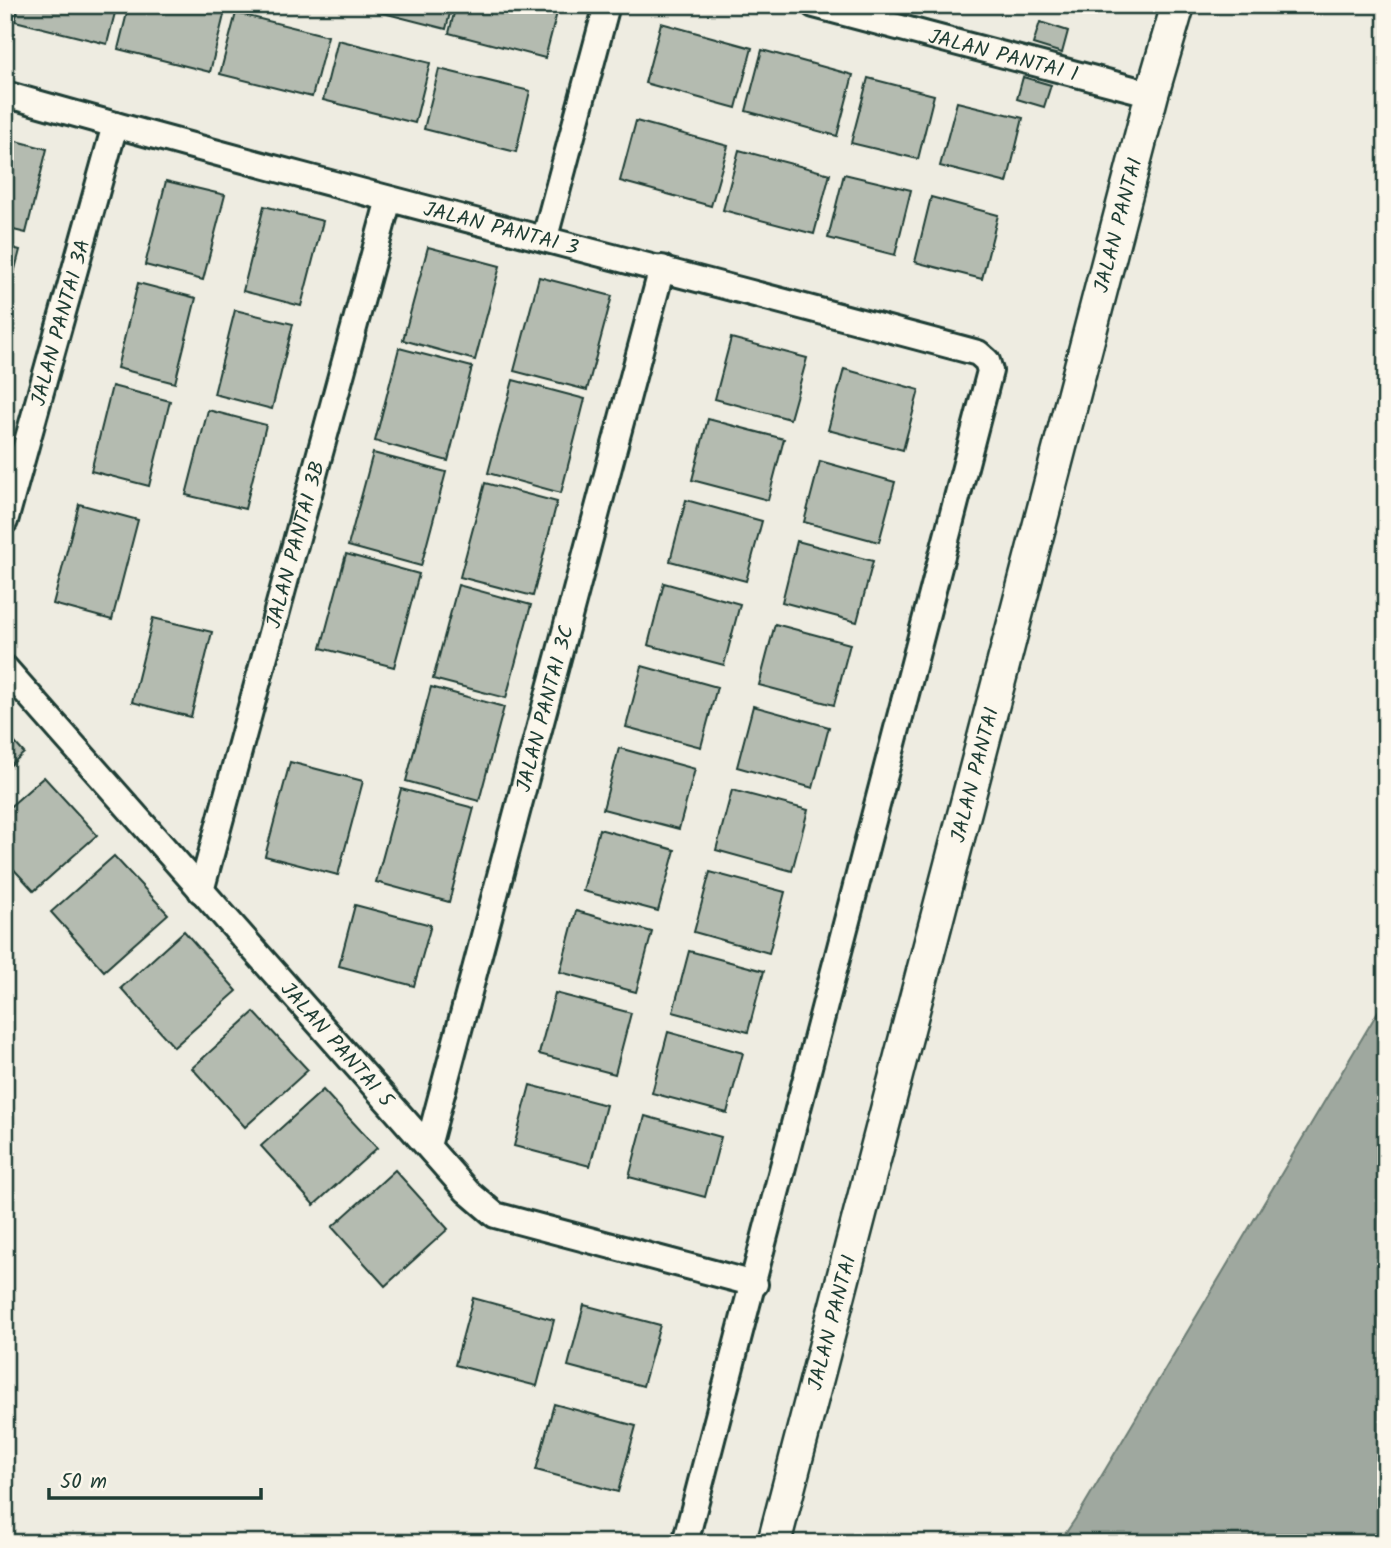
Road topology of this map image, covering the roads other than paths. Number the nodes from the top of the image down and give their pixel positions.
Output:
1 (607, 5) edge
2 (814, 5) edge
3 (1178, 5) edge
4 (5, 94) edge
5 (1152, 94) junction
6 (115, 125) junction
7 (389, 199) junction
8 (545, 237) junction
9 (662, 268) junction
10 (5, 521) edge
11 (5, 668) edge
12 (201, 891) junction
13 (428, 1146) junction
14 (755, 1284) junction
15 (685, 1543) edge
16 (774, 1543) edge

1 - 8 street
2 - 5 street, JALAN PANTAI 1
3 - 5 street, JALAN PANTAI
4 - 6 street, JALAN PANTAI 3
5 - 16 street, JALAN PANTAI
6 - 7 street, JALAN PANTAI 3
6 - 10 street, JALAN PANTAI 3A
7 - 8 street, JALAN PANTAI 3
7 - 12 street, JALAN PANTAI 3B
8 - 9 street, JALAN PANTAI 3
9 - 13 street, JALAN PANTAI 3C
9 - 14 street, JALAN PANTAI 3
11 - 12 street, JALAN PANTAI 5
12 - 13 street, JALAN PANTAI 5
13 - 14 street, JALAN PANTAI 5
14 - 15 street

